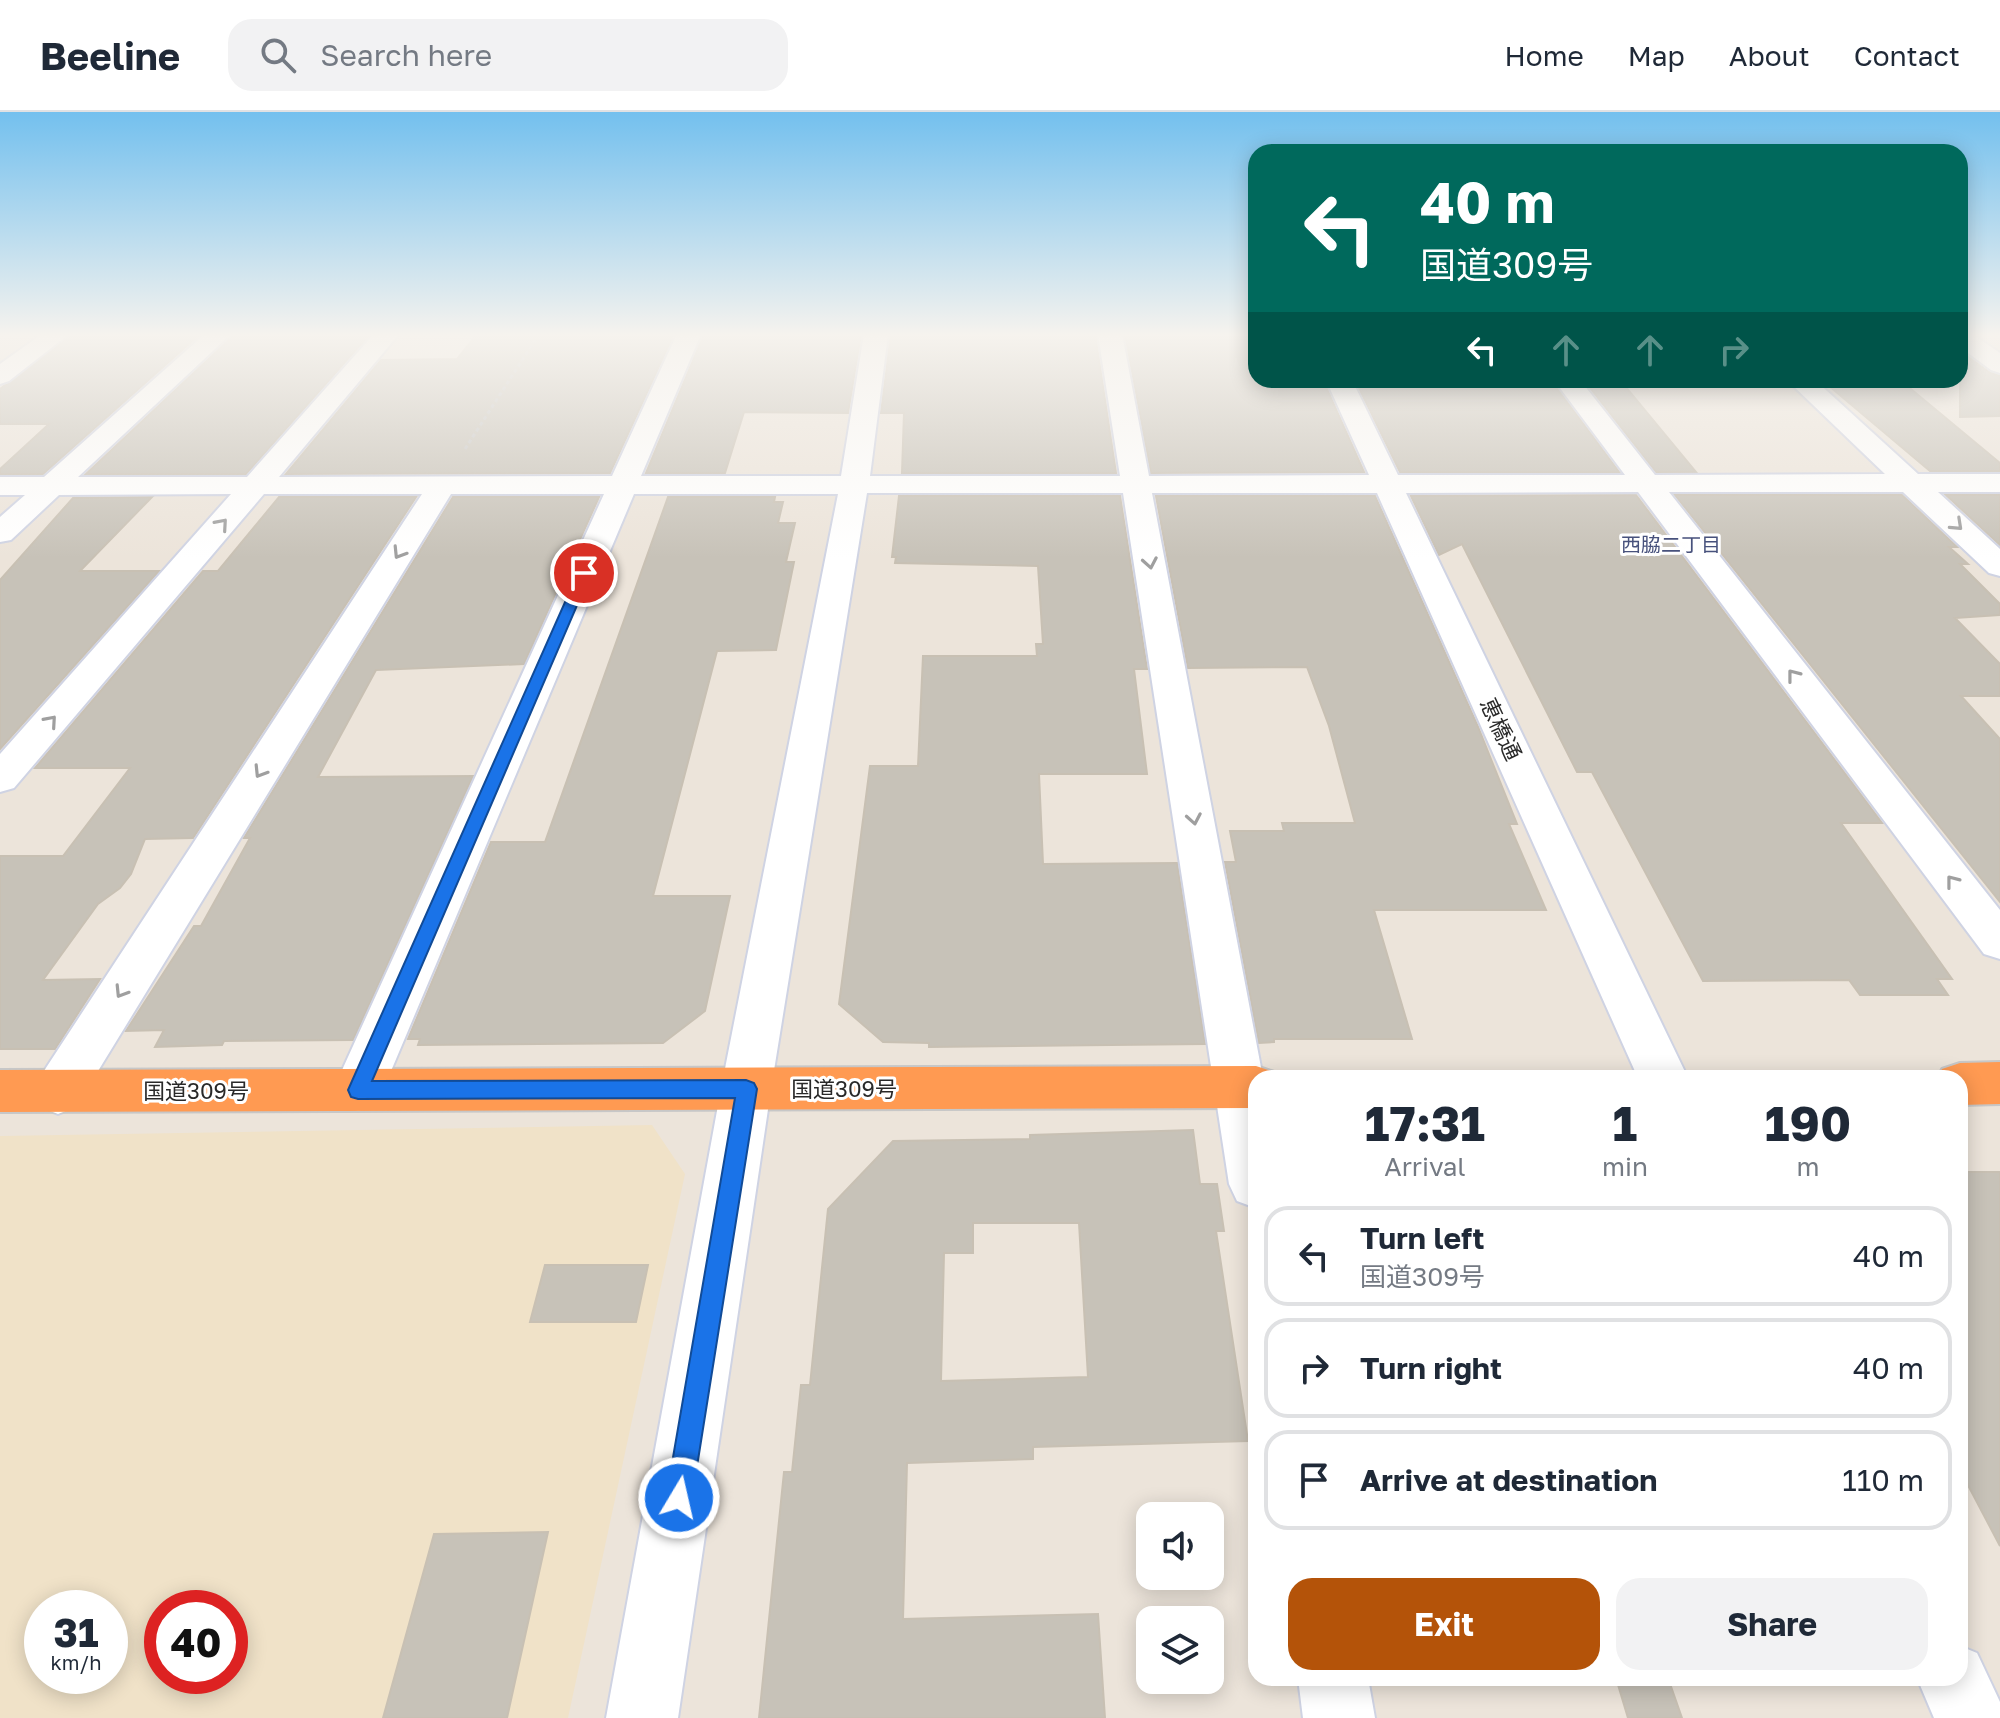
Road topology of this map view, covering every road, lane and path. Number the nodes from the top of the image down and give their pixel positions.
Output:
1 (136, 409) edge
2 (322, 409) edge
3 (491, 409) edge
4 (656, 409) edge
5 (865, 409) edge
6 (1123, 409) edge
7 (1352, 409) edge
8 (1589, 409) edge
9 (1831, 409) edge
10 (2000, 483) edge
11 (1913, 484) junction
12 (1387, 485) junction
13 (1646, 485) junction
14 (0, 486) edge
15 (51, 486) junction
16 (255, 486) junction
17 (854, 486) junction
18 (1137, 486) junction
19 (441, 487) junction
20 (622, 487) junction
21 (0, 533) edge
22 (2000, 566) edge
23 (0, 779) edge
24 (2000, 942) edge
25 (1659, 1070) edge
26 (2000, 1083) edge
27 (1968, 1084) edge
28 (1248, 1087) edge
29 (746, 1089) junction
30 (358, 1090) junction
31 (0, 1091) edge
32 (58, 1092) junction
33 (1334, 1686) edge
34 (1956, 1686) edge
35 (642, 1718) edge
36 (1339, 1718) edge
37 (1971, 1718) edge

1 - 15 street
2 - 16 street
3 - 19 path
4 - 20 street
5 - 17 street
6 - 18 street
7 - 12 street, 恵橋通
8 - 13 street
9 - 11 street
10 - 11 street
11 - 13 street
11 -> 22 street
12 - 13 street
12 - 18 street
12 - 25 street, 恵橋通
24 -> 13 street
14 - 15 street
15 - 16 street
15 - 21 street
16 - 19 street
23 -> 16 street
17 - 18 street
17 - 20 street
17 - 29 street
18 -> 28 street
19 - 20 street
19 -> 32 street
20 - 30 street
26 - 27 highway
28 - 29 highway, 国道309号
29 - 30 highway, 国道309号
29 - 35 street
30 - 32 highway, 国道309号
31 - 32 highway, 国道309号
33 - 36 street
34 - 37 street

